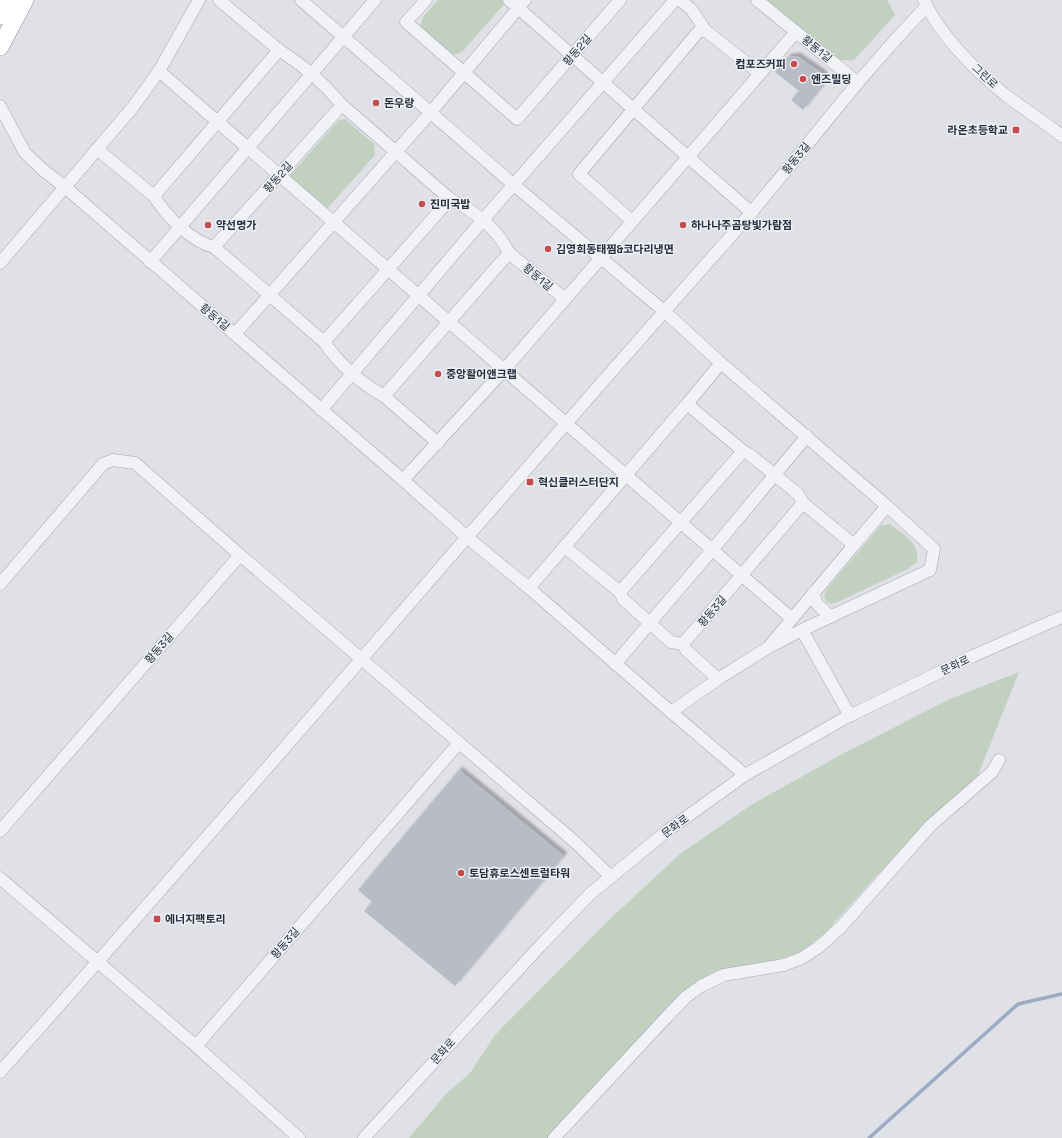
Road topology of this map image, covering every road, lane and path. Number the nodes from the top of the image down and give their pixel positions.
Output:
1 (9, 0) edge
2 (25, 0) edge
3 (199, 0) edge
4 (219, 0) edge
5 (301, 0) edge
6 (376, 0) edge
7 (426, 0) edge
8 (509, 0) edge
9 (620, 0) edge
10 (675, 0) edge
11 (680, 0) edge
12 (757, 0) edge
13 (926, 3) edge
14 (522, 4) edge
15 (0, 16) edge
16 (705, 30) junction
17 (796, 32) junction
18 (344, 37) junction
19 (0, 47) edge
20 (278, 50) junction
21 (572, 56) junction
22 (160, 71) junction
23 (464, 72) junction
24 (759, 73) junction
25 (312, 74) junction
26 (857, 82) junction
27 (604, 83) junction
28 (342, 105) junction
29 (0, 106) edge
30 (634, 109) junction
31 (431, 112) junction
32 (218, 121) junction
33 (1062, 136) edge
34 (248, 148) junction
35 (97, 149) junction
36 (396, 152) junction
37 (688, 157) junction
38 (280, 175) junction
39 (514, 185) junction
40 (65, 187) junction
41 (154, 196) junction
42 (450, 199) junction
43 (752, 213) junction
44 (482, 221) junction
45 (632, 221) junction
46 (334, 222) junction
47 (181, 226) junction
48 (214, 247) junction
49 (509, 253) junction
50 (602, 258) junction
51 (150, 262) junction
52 (0, 263) edge
53 (389, 269) junction
54 (419, 295) junction
55 (269, 296) junction
56 (565, 299) junction
57 (664, 311) junction
58 (449, 322) junction
59 (235, 334) junction
60 (324, 342) junction
61 (721, 363) junction
62 (504, 370) junction
63 (352, 373) junction
64 (384, 396) junction
65 (687, 404) junction
66 (321, 410) junction
67 (567, 424) junction
68 (807, 436) junction
69 (438, 443) junction
70 (743, 451) junction
71 (775, 475) junction
72 (627, 476) junction
73 (403, 480) junction
74 (803, 503) junction
75 (887, 506) junction
76 (681, 523) junction
77 (468, 538) junction
78 (854, 545) junction
79 (566, 548) junction
80 (712, 550) junction
81 (240, 555) junction
82 (743, 575) junction
83 (0, 584) edge
84 (529, 588) junction
85 (620, 592) junction
86 (813, 593) junction
87 (831, 617) junction
88 (1062, 617) edge
89 (791, 618) junction
90 (650, 623) junction
91 (802, 630) junction
92 (683, 644) junction
93 (769, 647) junction
94 (361, 658) junction
95 (615, 664) junction
96 (718, 679) junction
97 (671, 712) junction
98 (850, 716) junction
99 (459, 743) junction
100 (1000, 760) dead end
101 (745, 775) junction
102 (0, 831) edge
103 (611, 877) junction
104 (0, 878) edge
105 (98, 962) junction
106 (196, 1046) junction
107 (0, 1072) edge
108 (299, 1138) edge
109 (364, 1138) edge
110 (554, 1138) edge

1 - 15 highway
2 - 19 highway
3 - 22 street
4 - 20 street
5 - 18 street
6 - 18 street
7 - 23 street, 황동2길
8 - 14 street
9 - 21 street, 황동2길
10 - 27 street
11 - 16 street
12 - 17 street, 황동1길
13 - 26 street, 황동3길
13 - 33 street, 그린로
14 - 21 street
14 - 23 street
16 - 24 street
16 - 30 street
17 - 24 street, 황동1길
17 - 26 street, 황동1길
18 - 25 street
18 - 31 street
20 - 25 street
20 - 32 street
21 - 23 street, 황동2길
21 - 27 street
22 - 32 street
22 - 35 street
23 - 31 street
24 - 37 street, 황동1길
25 - 28 street
25 - 34 street
26 - 43 street, 황동3길
27 - 30 street
27 - 39 street
28 - 36 street
28 - 38 street, 황동2길
29 - 40 street, 황동1길
30 - 37 street
30 - 45 street
31 - 36 street
31 - 39 street
32 - 34 street
32 - 41 street
34 - 38 street
34 - 47 street
35 - 40 street
35 - 41 street
36 - 42 street
36 - 46 street
37 - 43 street
37 - 45 street, 황동1길
38 - 46 street
38 - 48 street, 황동2길
39 - 44 street
39 - 50 street
40 - 51 street, 황동1길
40 - 52 street
41 - 47 street
42 - 44 street, 황동1길
42 - 53 street
43 - 57 street, 황동3길
44 - 49 street, 황동1길
44 - 54 street
45 - 50 street, 황동1길
46 - 53 street
46 - 55 street
47 - 48 street
47 - 51 street
48 - 55 street
49 - 56 street, 황동1길
49 - 58 street
50 - 56 street, 황동1길
50 - 57 street
51 - 59 street, 황동1길
53 - 54 street
53 - 60 street
54 - 58 street
54 - 63 street
55 - 59 street
55 - 60 street
56 - 62 street, 황동1길
57 - 61 street
57 - 67 street, 황동3길
58 - 62 street
58 - 64 street
59 - 66 street, 황동1길
60 - 63 street
61 - 65 street
61 - 68 street
62 - 67 street
62 - 69 street, 황동1길
63 - 64 street
63 - 66 street
64 - 69 street
65 - 70 street
65 - 72 street
66 - 73 street, 황동1길
67 - 72 street
67 - 77 street, 황동3길
68 - 71 street
68 - 75 street
69 - 73 street, 황동1길
70 - 71 street
70 - 76 street
71 - 74 street
71 - 80 street
72 - 76 street
72 - 79 street
73 - 77 street, 황동1길
74 - 78 street
74 - 82 street, 황동3길
75 - 78 street
75 - 87 street
76 - 80 street
76 - 85 street
77 - 84 street
77 - 94 street, 황동3길
78 - 86 street
79 - 84 street
79 - 85 street
80 - 82 street
80 - 90 street
81 - 83 street
81 - 94 street
81 - 102 street, 황동3길
82 - 89 street
82 - 92 street, 황동3길
84 - 95 street
85 - 90 street
86 - 87 street
86 - 89 street
87 - 91 street
88 - 98 street, 문화로
89 - 93 street
90 - 92 street
90 - 95 street
91 - 93 street
91 - 98 street
92 - 96 street
93 - 96 street
94 - 99 street
94 - 105 street, 황동3길
95 - 97 street
96 - 97 street
97 - 101 street
98 - 101 street, 문화로
99 - 103 street
99 - 106 street, 황동3길
100 - 110 street
101 - 103 street, 문화로
103 - 109 street, 문화로
104 - 105 street
105 - 106 street
105 - 107 street, 황동3길
106 - 108 street

